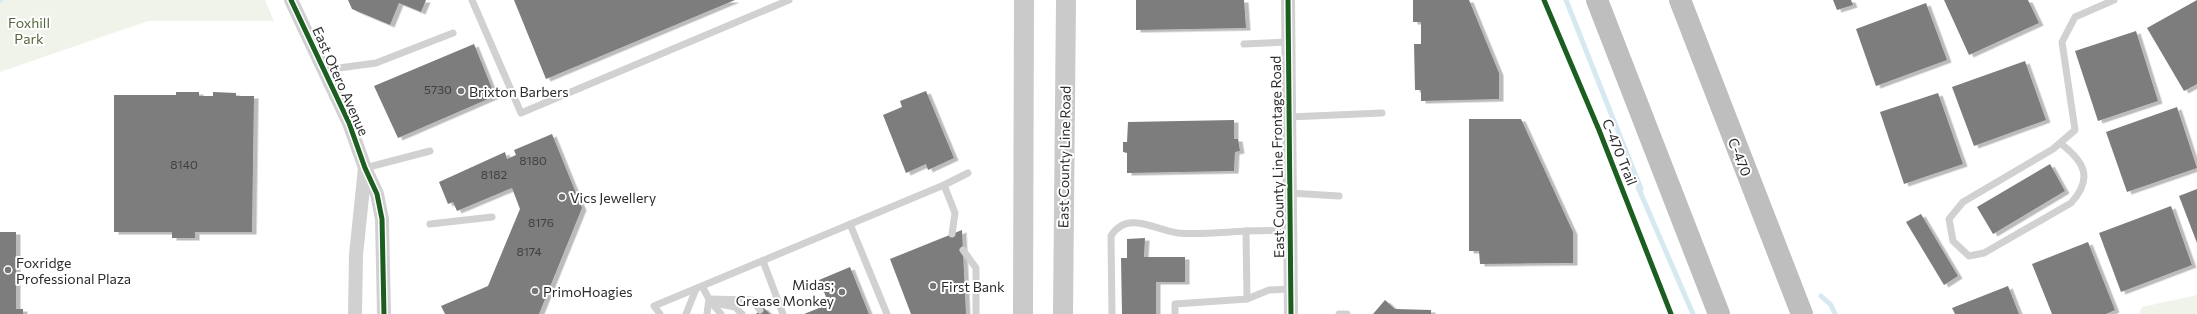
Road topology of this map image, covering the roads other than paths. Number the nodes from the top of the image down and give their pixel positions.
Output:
1 (291, 0) edge
2 (472, 0) edge
3 (789, 0) edge
4 (1024, 0) edge
5 (1066, 0) edge
6 (1288, 0) edge
7 (1597, 0) edge
8 (1680, 0) edge
9 (2114, 0) edge
10 (453, 32) dead end
11 (1288, 42) junction
12 (1244, 44) dead end
13 (324, 70) junction
14 (1382, 113) dead end
15 (1289, 116) junction
16 (2060, 143) junction
17 (430, 151) dead end
18 (365, 168) junction
19 (968, 173) dead end
20 (944, 185) junction
21 (1290, 193) junction
22 (1339, 196) dead end
23 (492, 217) dead end
24 (430, 224) dead end
25 (850, 224) junction
26 (1290, 230) junction
27 (1246, 231) junction
28 (952, 234) dead end
29 (963, 250) dead end
30 (763, 261) junction
31 (699, 288) junction
32 (1290, 289) junction
33 (1247, 299) junction
34 (710, 301) junction
35 (760, 310) dead end
36 (355, 314) edge
37 (384, 314) edge
38 (660, 314) edge
39 (686, 314) edge
40 (707, 314) edge
41 (721, 314) edge
42 (742, 314) edge
43 (783, 314) edge
44 (887, 314) edge
45 (976, 314) edge
46 (1023, 314) edge
47 (1063, 314) edge
48 (1112, 314) edge
49 (1175, 314) edge
50 (1291, 314) edge
51 (1339, 314) edge
52 (1347, 314) edge
53 (1719, 314) edge
54 (1802, 314) edge

1 - 13 street, East Otero Avenue
2 - 3 lane
4 - 46 main road
5 - 47 main road, East County Line Road
6 - 11 street, East County Line Frontage Road
7 - 53 highway
8 - 54 highway, C-470
9 - 16 lane
10 - 13 lane
11 - 12 lane
11 - 15 street, East County Line Frontage Road
13 - 18 street, East Otero Avenue
14 - 15 lane
15 - 21 street, East County Line Frontage Road
16 - 16 lane
17 - 18 lane
18 - 36 street, East Otero Avenue
18 - 37 street, East Otero Avenue
19 - 20 lane
20 - 25 lane
20 - 28 lane
21 - 22 lane
21 - 26 street, East County Line Frontage Road
23 - 24 lane
25 - 30 lane
25 - 44 lane
26 - 27 lane
26 - 32 street, East County Line Frontage Road
27 - 33 lane
27 - 48 lane
29 - 45 lane
30 - 31 lane
30 - 43 lane
31 - 34 lane
31 - 38 lane
31 - 39 lane
32 - 33 lane
32 - 50 street, East County Line Frontage Road
33 - 49 lane
34 - 35 lane
34 - 40 lane
34 - 41 lane
34 - 42 lane
51 - 52 lane

